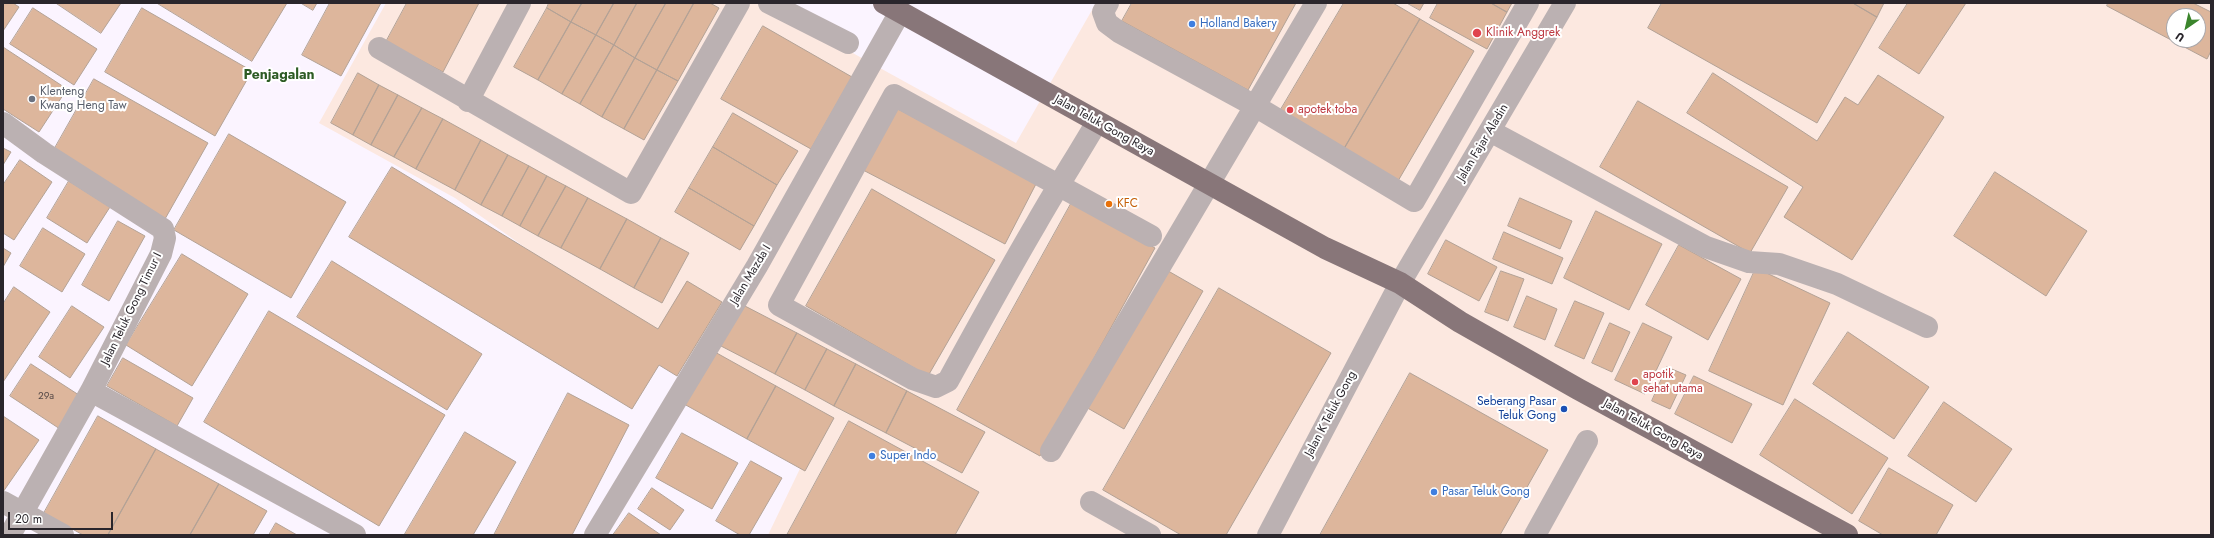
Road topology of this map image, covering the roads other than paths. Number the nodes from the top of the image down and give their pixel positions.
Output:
1 (520, 3) edge
2 (739, 3) edge
3 (769, 3) edge
4 (1108, 3) edge
5 (1316, 3) edge
6 (1528, 3) edge
7 (1565, 3) edge
8 (892, 8) edge
9 (848, 43) dead end
10 (379, 48) dead end
11 (468, 101) junction
12 (1254, 106) junction
13 (1097, 122) junction
14 (3, 123) edge
15 (1490, 131) junction
16 (1208, 184) junction
17 (1059, 186) junction
18 (1151, 236) dead end
19 (1398, 288) junction
20 (1927, 327) dead end
21 (91, 391) junction
22 (1587, 442) dead end
23 (1051, 451) dead end
24 (3, 502) edge
25 (1091, 502) dead end
26 (23, 514) junction
27 (10, 535) edge
28 (63, 535) edge
29 (355, 535) edge
30 (595, 535) edge
31 (1150, 535) edge
32 (1268, 535) edge
33 (1535, 535) edge
34 (1847, 535) edge

1 - 11 street
2 - 11 street
3 - 9 street
4 - 12 street
5 - 12 street
6 - 12 street
7 - 15 street, Jalan Fajar Aladin
8 - 13 main road, Jalan Teluk Gong Raya
8 - 30 street, Jalan Mazda I
10 - 11 street
12 - 16 street
13 - 16 main road, Jalan Teluk Gong Raya
13 - 17 street
14 - 21 street, Jalan Teluk Gong Timur I
15 - 19 street, Jalan Fajar Aladin
15 - 20 street
16 - 19 main road, Jalan Teluk Gong Raya
16 - 23 street
17 - 17 street
17 - 18 street
19 - 32 street, Jalan K Teluk Gong
19 - 34 main road, Jalan Teluk Gong Raya
21 - 26 street, Jalan Teluk Gong Timur I
21 - 29 street
22 - 33 street
24 - 26 street
25 - 31 street
26 - 27 street, Jalan Teluk Gong Timur I
26 - 28 street

